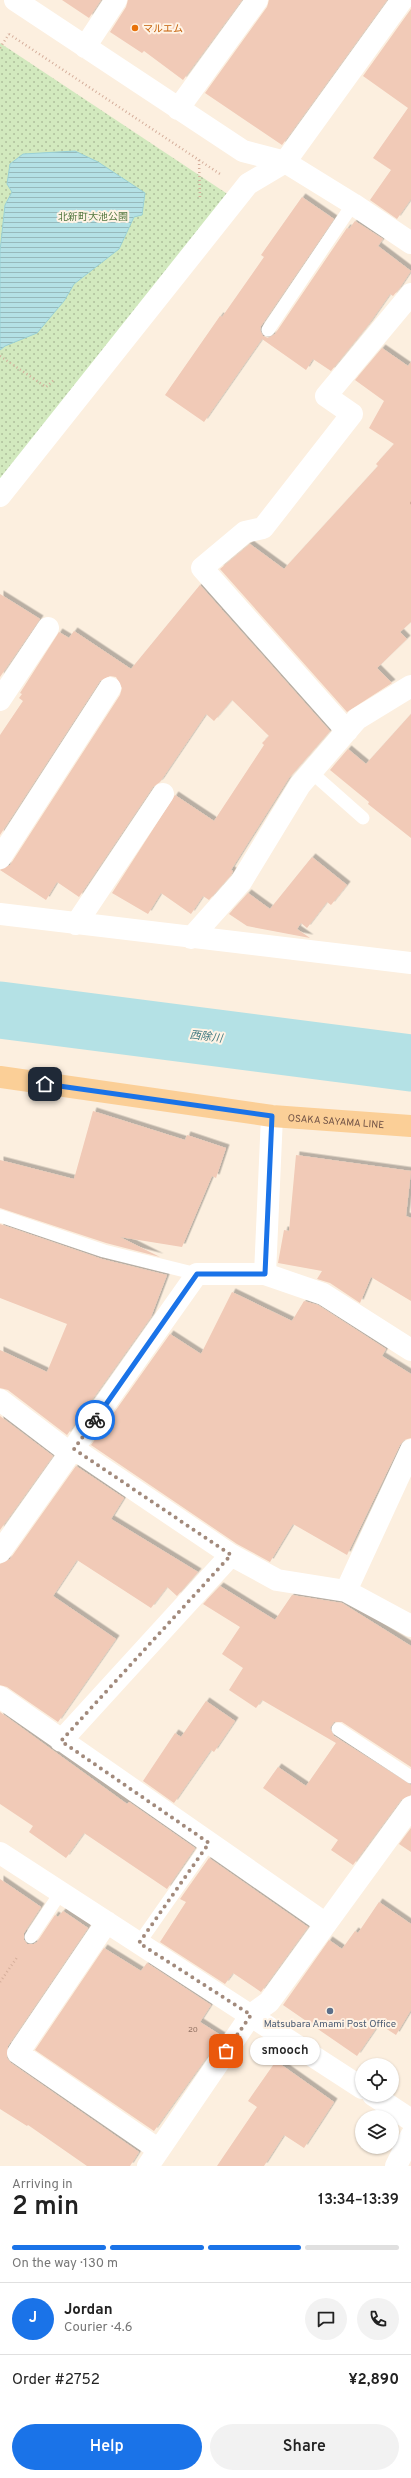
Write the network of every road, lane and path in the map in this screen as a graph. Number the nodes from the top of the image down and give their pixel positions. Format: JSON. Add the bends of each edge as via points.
{"nodes":[{"id":1,"x":14,"y":0,"type":"edge"},
{"id":2,"x":116,"y":0,"type":"edge"},
{"id":3,"x":257,"y":0,"type":"edge"},
{"id":4,"x":402,"y":0,"type":"edge"},
{"id":5,"x":9,"y":34,"type":"dead end"},
{"id":6,"x":85,"y":47,"type":"junction"},
{"id":7,"x":178,"y":109,"type":"junction"},
{"id":8,"x":199,"y":160,"type":"junction"},
{"id":9,"x":285,"y":162,"type":"junction"},
{"id":10,"x":248,"y":184,"type":"junction"},
{"id":11,"x":200,"y":204,"type":"dead end"},
{"id":12,"x":353,"y":204,"type":"junction"},
{"id":13,"x":411,"y":243,"type":"edge"},
{"id":14,"x":411,"y":294,"type":"edge"},
{"id":15,"x":268,"y":330,"type":"dead end"},
{"id":16,"x":0,"y":356,"type":"edge"},
{"id":17,"x":9,"y":362,"type":"dead end"},
{"id":18,"x":0,"y":496,"type":"edge"},
{"id":19,"x":48,"y":628,"type":"dead end"},
{"id":20,"x":110,"y":688,"type":"dead end"},
{"id":21,"x":410,"y":688,"type":"edge"},
{"id":22,"x":0,"y":700,"type":"edge"},
{"id":23,"x":347,"y":731,"type":"junction"},
{"id":24,"x":311,"y":772,"type":"junction"},
{"id":25,"x":163,"y":794,"type":"dead end"},
{"id":26,"x":363,"y":818,"type":"dead end"},
{"id":27,"x":0,"y":858,"type":"edge"},
{"id":28,"x":0,"y":914,"type":"edge"},
{"id":29,"x":76,"y":924,"type":"junction"},
{"id":30,"x":191,"y":938,"type":"junction"},
{"id":31,"x":411,"y":964,"type":"edge"},
{"id":32,"x":0,"y":1077,"type":"edge"},
{"id":33,"x":272,"y":1116,"type":"junction"},
{"id":34,"x":411,"y":1126,"type":"edge"},
{"id":35,"x":0,"y":1216,"type":"edge"},
{"id":36,"x":197,"y":1274,"type":"junction"},
{"id":37,"x":265,"y":1274,"type":"junction"},
{"id":38,"x":411,"y":1350,"type":"edge"},
{"id":39,"x":0,"y":1400,"type":"edge"},
{"id":40,"x":411,"y":1450,"type":"edge"},
{"id":41,"x":73,"y":1451,"type":"junction"},
{"id":42,"x":0,"y":1552,"type":"edge"},
{"id":43,"x":231,"y":1555,"type":"junction"},
{"id":44,"x":346,"y":1591,"type":"junction"},
{"id":45,"x":411,"y":1626,"type":"edge"},
{"id":46,"x":0,"y":1697,"type":"edge"},
{"id":47,"x":338,"y":1729,"type":"dead end"},
{"id":48,"x":61,"y":1741,"type":"junction"},
{"id":49,"x":411,"y":1777,"type":"edge"},
{"id":50,"x":411,"y":1807,"type":"edge"},
{"id":51,"x":209,"y":1843,"type":"junction"},
{"id":52,"x":0,"y":1853,"type":"edge"},
{"id":53,"x":61,"y":1892,"type":"junction"},
{"id":54,"x":107,"y":1922,"type":"junction"},
{"id":55,"x":326,"y":1924,"type":"junction"},
{"id":56,"x":31,"y":1937,"type":"joint"},
{"id":57,"x":139,"y":1943,"type":"junction"},
{"id":58,"x":0,"y":1982,"type":"edge"},
{"id":59,"x":251,"y":2015,"type":"junction"},
{"id":60,"x":355,"y":2083,"type":"edge"},
{"id":61,"x":384,"y":2102,"type":"edge"},
{"id":62,"x":411,"y":2120,"type":"edge"},
{"id":63,"x":411,"y":2136,"type":"edge"},
{"id":64,"x":153,"y":2158,"type":"edge"},
{"id":65,"x":396,"y":2166,"type":"edge"}],
"edges":[{"from":1,"to":6,"type":"street"},
{"from":2,"to":6,"type":"street"},
{"from":3,"to":7,"type":"street"},
{"from":4,"to":9,"type":"street"},
{"from":5,"to":8,"type":"path"},
{"from":6,"to":7,"type":"street"},
{"from":7,"to":9,"type":"street","via":[[243,152]]},
{"from":8,"to":10,"type":"path","via":[[231,182]]},
{"from":8,"to":11,"type":"path"},
{"from":9,"to":10,"type":"street"},
{"from":9,"to":12,"type":"street"},
{"from":10,"to":18,"type":"street"},
{"from":12,"to":13,"type":"street"},
{"from":12,"to":15,"type":"lane"},
{"from":14,"to":23,"type":"street","via":[[326,396],[352,414],[263,528],[245,532],[202,568]]},
{"from":16,"to":17,"type":"path"},
{"from":19,"to":22,"type":"street"},
{"from":20,"to":27,"type":"street"},
{"from":21,"to":23,"type":"street","via":[[357,719]]},
{"from":23,"to":24,"type":"street"},
{"from":24,"to":26,"type":"lane"},
{"from":24,"to":30,"type":"street","via":[[300,784],[241,882]]},
{"from":25,"to":29,"type":"street"},
{"from":28,"to":29,"type":"street"},
{"from":29,"to":30,"type":"street"},
{"from":30,"to":31,"type":"street"},
{"from":32,"to":33,"type":"main road","name":"OSAKA SAYAMA LINE"},
{"from":33,"to":34,"type":"main road","name":"OSAKA SAYAMA LINE"},
{"from":33,"to":37,"type":"street"},
{"from":35,"to":36,"type":"lane","via":[[104,1251]]},
{"from":36,"to":37,"type":"street"},
{"from":36,"to":41,"type":"street"},
{"from":37,"to":38,"type":"street","via":[[323,1294]]},
{"from":39,"to":41,"type":"street"},
{"from":40,"to":44,"type":"street"},
{"from":41,"to":42,"type":"street"},
{"from":41,"to":43,"type":"street"},
{"from":43,"to":44,"type":"street","via":[[276,1580]]},
{"from":43,"to":48,"type":"street"},
{"from":44,"to":45,"type":"street"},
{"from":46,"to":48,"type":"street"},
{"from":47,"to":49,"type":"lane"},
{"from":48,"to":51,"type":"street"},
{"from":50,"to":55,"type":"street"},
{"from":51,"to":55,"type":"street"},
{"from":51,"to":57,"type":"lane"},
{"from":52,"to":53,"type":"street"},
{"from":53,"to":54,"type":"street"},
{"from":53,"to":56,"type":"lane"},
{"from":54,"to":57,"type":"street"},
{"from":54,"to":64,"type":"street","via":[[18,2053]]},
{"from":55,"to":59,"type":"street","via":[[269,2002]]},
{"from":56,"to":58,"type":"path"},
{"from":57,"to":59,"type":"street"},
{"from":59,"to":60,"type":"street"},
{"from":59,"to":64,"type":"street"},
{"from":61,"to":62,"type":"street"},
{"from":63,"to":65,"type":"street"}]}
